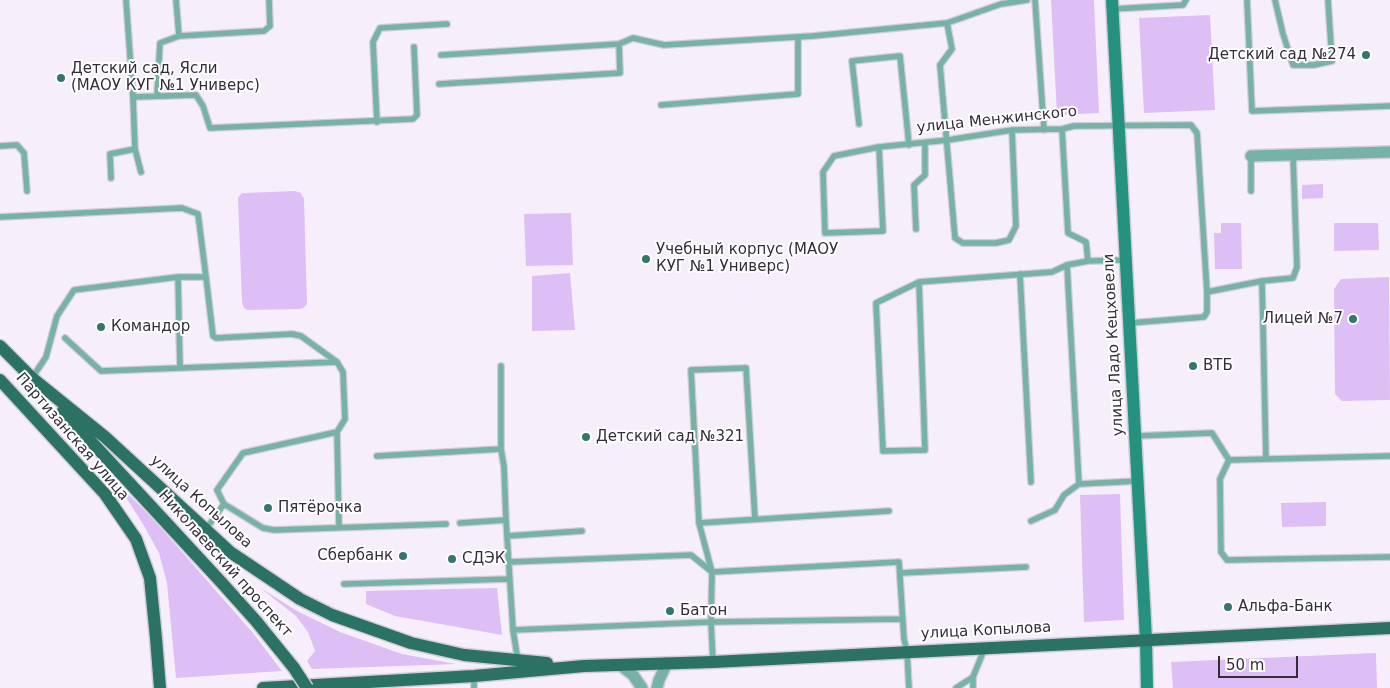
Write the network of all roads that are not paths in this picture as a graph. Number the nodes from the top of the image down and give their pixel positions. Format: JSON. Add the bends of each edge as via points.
{"nodes":[{"id":1,"x":126,"y":0,"type":"edge"},
{"id":2,"x":176,"y":0,"type":"edge"},
{"id":3,"x":269,"y":0,"type":"edge"},
{"id":4,"x":1027,"y":0,"type":"edge"},
{"id":5,"x":1035,"y":0,"type":"edge"},
{"id":6,"x":1186,"y":0,"type":"edge"},
{"id":7,"x":1247,"y":0,"type":"edge"},
{"id":8,"x":1276,"y":0,"type":"edge"},
{"id":9,"x":1328,"y":0,"type":"edge"},
{"id":10,"x":1001,"y":2,"type":"edge"},
{"id":11,"x":1113,"y":5,"type":"edge"},
{"id":12,"x":947,"y":23,"type":"junction"},
{"id":13,"x":447,"y":24,"type":"dead end"},
{"id":14,"x":179,"y":36,"type":"junction"},
{"id":15,"x":798,"y":38,"type":"junction"},
{"id":16,"x":619,"y":44,"type":"junction"},
{"id":17,"x":414,"y":47,"type":"dead end"},
{"id":18,"x":441,"y":55,"type":"dead end"},
{"id":19,"x":439,"y":84,"type":"dead end"},
{"id":20,"x":157,"y":96,"type":"junction"},
{"id":21,"x":133,"y":97,"type":"junction"},
{"id":22,"x":661,"y":105,"type":"dead end"},
{"id":23,"x":1390,"y":106,"type":"edge"},
{"id":24,"x":377,"y":122,"type":"junction"},
{"id":25,"x":859,"y":124,"type":"dead end"},
{"id":26,"x":1118,"y":125,"type":"junction"},
{"id":27,"x":1062,"y":129,"type":"junction"},
{"id":28,"x":1012,"y":130,"type":"junction"},
{"id":29,"x":1044,"y":130,"type":"junction"},
{"id":30,"x":948,"y":140,"type":"junction"},
{"id":31,"x":925,"y":143,"type":"junction"},
{"id":32,"x":909,"y":145,"type":"junction"},
{"id":33,"x":0,"y":146,"type":"edge"},
{"id":34,"x":879,"y":147,"type":"junction"},
{"id":35,"x":135,"y":149,"type":"junction"},
{"id":36,"x":1390,"y":152,"type":"edge"},
{"id":37,"x":1293,"y":155,"type":"junction"},
{"id":38,"x":1251,"y":156,"type":"joint"},
{"id":39,"x":141,"y":172,"type":"dead end"},
{"id":40,"x":111,"y":178,"type":"dead end"},
{"id":41,"x":27,"y":191,"type":"dead end"},
{"id":42,"x":1251,"y":192,"type":"dead end"},
{"id":43,"x":0,"y":217,"type":"edge"},
{"id":44,"x":916,"y":229,"type":"dead end"},
{"id":45,"x":1126,"y":260,"type":"junction"},
{"id":46,"x":1088,"y":261,"type":"junction"},
{"id":47,"x":1067,"y":265,"type":"junction"},
{"id":48,"x":1020,"y":274,"type":"junction"},
{"id":49,"x":206,"y":276,"type":"junction"},
{"id":50,"x":178,"y":277,"type":"junction"},
{"id":51,"x":1262,"y":281,"type":"junction"},
{"id":52,"x":919,"y":282,"type":"junction"},
{"id":53,"x":1207,"y":292,"type":"junction"},
{"id":54,"x":1129,"y":324,"type":"junction"},
{"id":55,"x":65,"y":338,"type":"dead end"},
{"id":56,"x":0,"y":346,"type":"edge"},
{"id":57,"x":337,"y":362,"type":"junction"},
{"id":58,"x":501,"y":366,"type":"dead end"},
{"id":59,"x":180,"y":368,"type":"junction"},
{"id":60,"x":32,"y":378,"type":"junction"},
{"id":61,"x":0,"y":380,"type":"edge"},
{"id":62,"x":337,"y":432,"type":"junction"},
{"id":63,"x":1135,"y":436,"type":"junction"},
{"id":64,"x":501,"y":449,"type":"junction"},
{"id":65,"x":377,"y":456,"type":"dead end"},
{"id":66,"x":1390,"y":456,"type":"edge"},
{"id":67,"x":1266,"y":459,"type":"junction"},
{"id":68,"x":1229,"y":460,"type":"junction"},
{"id":69,"x":1138,"y":481,"type":"junction"},
{"id":70,"x":1032,"y":482,"type":"dead end"},
{"id":71,"x":1079,"y":484,"type":"junction"},
{"id":72,"x":224,"y":504,"type":"junction"},
{"id":73,"x":888,"y":512,"type":"dead end"},
{"id":74,"x":506,"y":520,"type":"junction"},
{"id":75,"x":755,"y":520,"type":"junction"},
{"id":76,"x":1031,"y":521,"type":"dead end"},
{"id":77,"x":460,"y":523,"type":"dead end"},
{"id":78,"x":699,"y":523,"type":"junction"},
{"id":79,"x":446,"y":524,"type":"dead end"},
{"id":80,"x":339,"y":526,"type":"junction"},
{"id":81,"x":205,"y":530,"type":"junction"},
{"id":82,"x":582,"y":531,"type":"dead end"},
{"id":83,"x":507,"y":536,"type":"junction"},
{"id":84,"x":1390,"y":557,"type":"edge"},
{"id":85,"x":508,"y":562,"type":"junction"},
{"id":86,"x":1026,"y":567,"type":"dead end"},
{"id":87,"x":712,"y":572,"type":"junction"},
{"id":88,"x":900,"y":573,"type":"junction"},
{"id":89,"x":510,"y":579,"type":"junction"},
{"id":90,"x":344,"y":584,"type":"dead end"},
{"id":91,"x":902,"y":619,"type":"junction"},
{"id":92,"x":711,"y":622,"type":"junction"},
{"id":93,"x":1390,"y":628,"type":"edge"},
{"id":94,"x":513,"y":630,"type":"junction"},
{"id":95,"x":1146,"y":640,"type":"junction"},
{"id":96,"x":984,"y":648,"type":"junction"},
{"id":97,"x":907,"y":652,"type":"junction"},
{"id":98,"x":518,"y":661,"type":"junction"},
{"id":99,"x":713,"y":662,"type":"junction"},
{"id":100,"x":667,"y":663,"type":"junction"},
{"id":101,"x":620,"y":665,"type":"junction"},
{"id":102,"x":584,"y":666,"type":"junction"},
{"id":103,"x":973,"y":677,"type":"junction"},
{"id":104,"x":474,"y":682,"type":"edge"},
{"id":105,"x":160,"y":688,"type":"edge"},
{"id":106,"x":263,"y":688,"type":"edge"},
{"id":107,"x":307,"y":688,"type":"edge"},
{"id":108,"x":642,"y":688,"type":"edge"},
{"id":109,"x":657,"y":688,"type":"edge"},
{"id":110,"x":909,"y":688,"type":"edge"},
{"id":111,"x":956,"y":688,"type":"edge"},
{"id":112,"x":973,"y":688,"type":"edge"},
{"id":113,"x":1147,"y":688,"type":"edge"}],
"edges":[{"from":1,"to":21,"type":"lane"},
{"from":2,"to":14,"type":"lane"},
{"from":3,"to":14,"type":"lane","via":[[270,26],[264,31]]},
{"from":4,"to":10,"type":"lane"},
{"from":5,"to":29,"type":"lane"},
{"from":6,"to":11,"type":"lane","via":[[1183,5]]},
{"from":7,"to":23,"type":"lane","via":[[1252,111]]},
{"from":8,"to":9,"type":"lane","via":[[1293,65],[1332,61]]},
{"from":10,"to":12,"type":"lane"},
{"from":11,"to":26,"type":"main road","name":"улица Ладо Кецховели"},
{"from":12,"to":15,"type":"lane"},
{"from":12,"to":30,"type":"lane","via":[[952,48],[940,65]]},
{"from":13,"to":24,"type":"lane","via":[[380,28],[374,42]]},
{"from":14,"to":20,"type":"lane","via":[[160,43]]},
{"from":15,"to":16,"type":"lane","via":[[664,45],[634,38]]},
{"from":15,"to":22,"type":"lane","via":[[798,94]]},
{"from":16,"to":18,"type":"lane"},
{"from":16,"to":19,"type":"lane","via":[[620,73]]},
{"from":17,"to":24,"type":"lane","via":[[417,115],[412,120]]},
{"from":20,"to":21,"type":"lane"},
{"from":20,"to":24,"type":"lane","via":[[196,95],[210,128]]},
{"from":21,"to":35,"type":"lane"},
{"from":25,"to":32,"type":"lane","via":[[852,61],[900,56]]},
{"from":26,"to":27,"type":"lane","name":"улица Менжинского"},
{"from":26,"to":45,"type":"main road","name":"улица Ладо Кецховели"},
{"from":26,"to":53,"type":"lane","name":"улица Менжинского","via":[[1191,125],[1197,133]]},
{"from":27,"to":29,"type":"lane","name":"улица Менжинского"},
{"from":27,"to":46,"type":"lane","via":[[1068,234],[1086,242]]},
{"from":28,"to":29,"type":"lane","name":"улица Менжинского"},
{"from":28,"to":30,"type":"lane","name":"улица Менжинского"},
{"from":28,"to":30,"type":"lane","via":[[1016,226],[1009,240],[963,243],[956,238]]},
{"from":30,"to":31,"type":"lane","name":"улица Менжинского"},
{"from":31,"to":32,"type":"lane","name":"улица Менжинского"},
{"from":31,"to":44,"type":"lane","via":[[925,175],[914,186]]},
{"from":32,"to":34,"type":"lane","name":"улица Менжинского"},
{"from":33,"to":41,"type":"lane","via":[[17,145],[24,153]]},
{"from":34,"to":34,"type":"lane","name":"улица Менжинского","via":[[882,231],[825,234],[823,172],[834,156]]},
{"from":35,"to":39,"type":"lane"},
{"from":35,"to":40,"type":"lane","via":[[110,154]]},
{"from":36,"to":37,"type":"street"},
{"from":37,"to":38,"type":"street"},
{"from":37,"to":51,"type":"lane","via":[[1297,266],[1293,278]]},
{"from":38,"to":42,"type":"lane"},
{"from":43,"to":49,"type":"lane","via":[[182,208],[198,214]]},
{"from":45,"to":46,"type":"lane"},
{"from":45,"to":54,"type":"main road","name":"улица Ладо Кецховели"},
{"from":46,"to":47,"type":"lane"},
{"from":47,"to":48,"type":"lane","via":[[1052,272]]},
{"from":47,"to":71,"type":"lane"},
{"from":48,"to":52,"type":"lane"},
{"from":48,"to":70,"type":"lane"},
{"from":49,"to":50,"type":"lane"},
{"from":49,"to":57,"type":"lane","via":[[213,336],[216,338],[292,334],[301,336]]},
{"from":50,"to":59,"type":"lane"},
{"from":50,"to":60,"type":"lane","via":[[74,290],[56,316],[46,357]]},
{"from":51,"to":53,"type":"lane"},
{"from":51,"to":67,"type":"lane"},
{"from":52,"to":52,"type":"lane","via":[[876,303],[883,451],[925,450]]},
{"from":53,"to":54,"type":"lane","via":[[1204,317]]},
{"from":54,"to":63,"type":"main road","name":"улица Ладо Кецховели"},
{"from":55,"to":59,"type":"lane","via":[[101,371]]},
{"from":56,"to":60,"type":"main road","name":"улица Копылова"},
{"from":57,"to":59,"type":"lane"},
{"from":57,"to":62,"type":"lane","via":[[343,372],[345,419]]},
{"from":58,"to":64,"type":"lane"},
{"from":60,"to":81,"type":"main road","name":"улица Копылова","via":[[105,437]]},
{"from":60,"to":107,"type":"main road","name":"Николаевский проспект","bridge":true,"via":[[256,621]]},
{"from":61,"to":105,"type":"main road","name":"Партизанская улица","via":[[105,494],[136,539],[150,578]]},
{"from":62,"to":72,"type":"lane","via":[[243,453],[217,490]]},
{"from":62,"to":80,"type":"lane"},
{"from":63,"to":68,"type":"lane","via":[[1212,433]]},
{"from":63,"to":69,"type":"main road","name":"улица Ладо Кецховели"},
{"from":64,"to":65,"type":"lane"},
{"from":64,"to":74,"type":"lane"},
{"from":66,"to":67,"type":"lane"},
{"from":67,"to":68,"type":"lane"},
{"from":68,"to":84,"type":"lane","via":[[1220,478],[1221,552],[1227,560]]},
{"from":69,"to":71,"type":"lane"},
{"from":69,"to":95,"type":"main road","name":"улица Ладо Кецховели"},
{"from":71,"to":76,"type":"lane","via":[[1064,495],[1055,510]]},
{"from":72,"to":80,"type":"lane","via":[[263,528]]},
{"from":72,"to":81,"type":"lane"},
{"from":73,"to":75,"type":"lane"},
{"from":74,"to":77,"type":"lane"},
{"from":74,"to":83,"type":"lane"},
{"from":75,"to":78,"type":"lane"},
{"from":75,"to":78,"type":"lane","via":[[746,368],[690,370]]},
{"from":78,"to":87,"type":"lane"},
{"from":79,"to":80,"type":"lane"},
{"from":81,"to":98,"type":"main road","name":"улица Копылова","via":[[261,573],[300,599],[332,615],[411,643],[464,655]]},
{"from":82,"to":83,"type":"lane"},
{"from":83,"to":85,"type":"lane"},
{"from":85,"to":87,"type":"lane","via":[[691,555]]},
{"from":85,"to":89,"type":"lane"},
{"from":86,"to":88,"type":"lane"},
{"from":87,"to":88,"type":"lane","via":[[899,562]]},
{"from":87,"to":92,"type":"lane"},
{"from":88,"to":91,"type":"lane"},
{"from":89,"to":90,"type":"lane"},
{"from":89,"to":94,"type":"lane"},
{"from":91,"to":92,"type":"lane"},
{"from":91,"to":97,"type":"lane"},
{"from":92,"to":94,"type":"lane"},
{"from":92,"to":99,"type":"lane"},
{"from":93,"to":95,"type":"main road","name":"улица Копылова"},
{"from":94,"to":98,"type":"lane"},
{"from":95,"to":96,"type":"main road","name":"улица Копылова"},
{"from":95,"to":113,"type":"main road","name":"улица Ладо Кецховели"},
{"from":96,"to":97,"type":"main road","name":"улица Копылова"},
{"from":96,"to":103,"type":"lane"},
{"from":97,"to":99,"type":"main road","name":"улица Копылова"},
{"from":97,"to":110,"type":"lane"},
{"from":98,"to":102,"type":"main road","name":"улица Копылова"},
{"from":99,"to":100,"type":"main road","name":"улица Копылова"},
{"from":100,"to":101,"type":"main road","name":"улица Копылова"},
{"from":100,"to":109,"type":"street"},
{"from":101,"to":102,"type":"main road","name":"улица Копылова"},
{"from":101,"to":108,"type":"street"},
{"from":102,"to":104,"type":"main road","name":"улица Копылова"},
{"from":103,"to":111,"type":"lane"},
{"from":103,"to":112,"type":"lane"},
{"from":104,"to":106,"type":"main road","name":"улица Копылова"}]}
